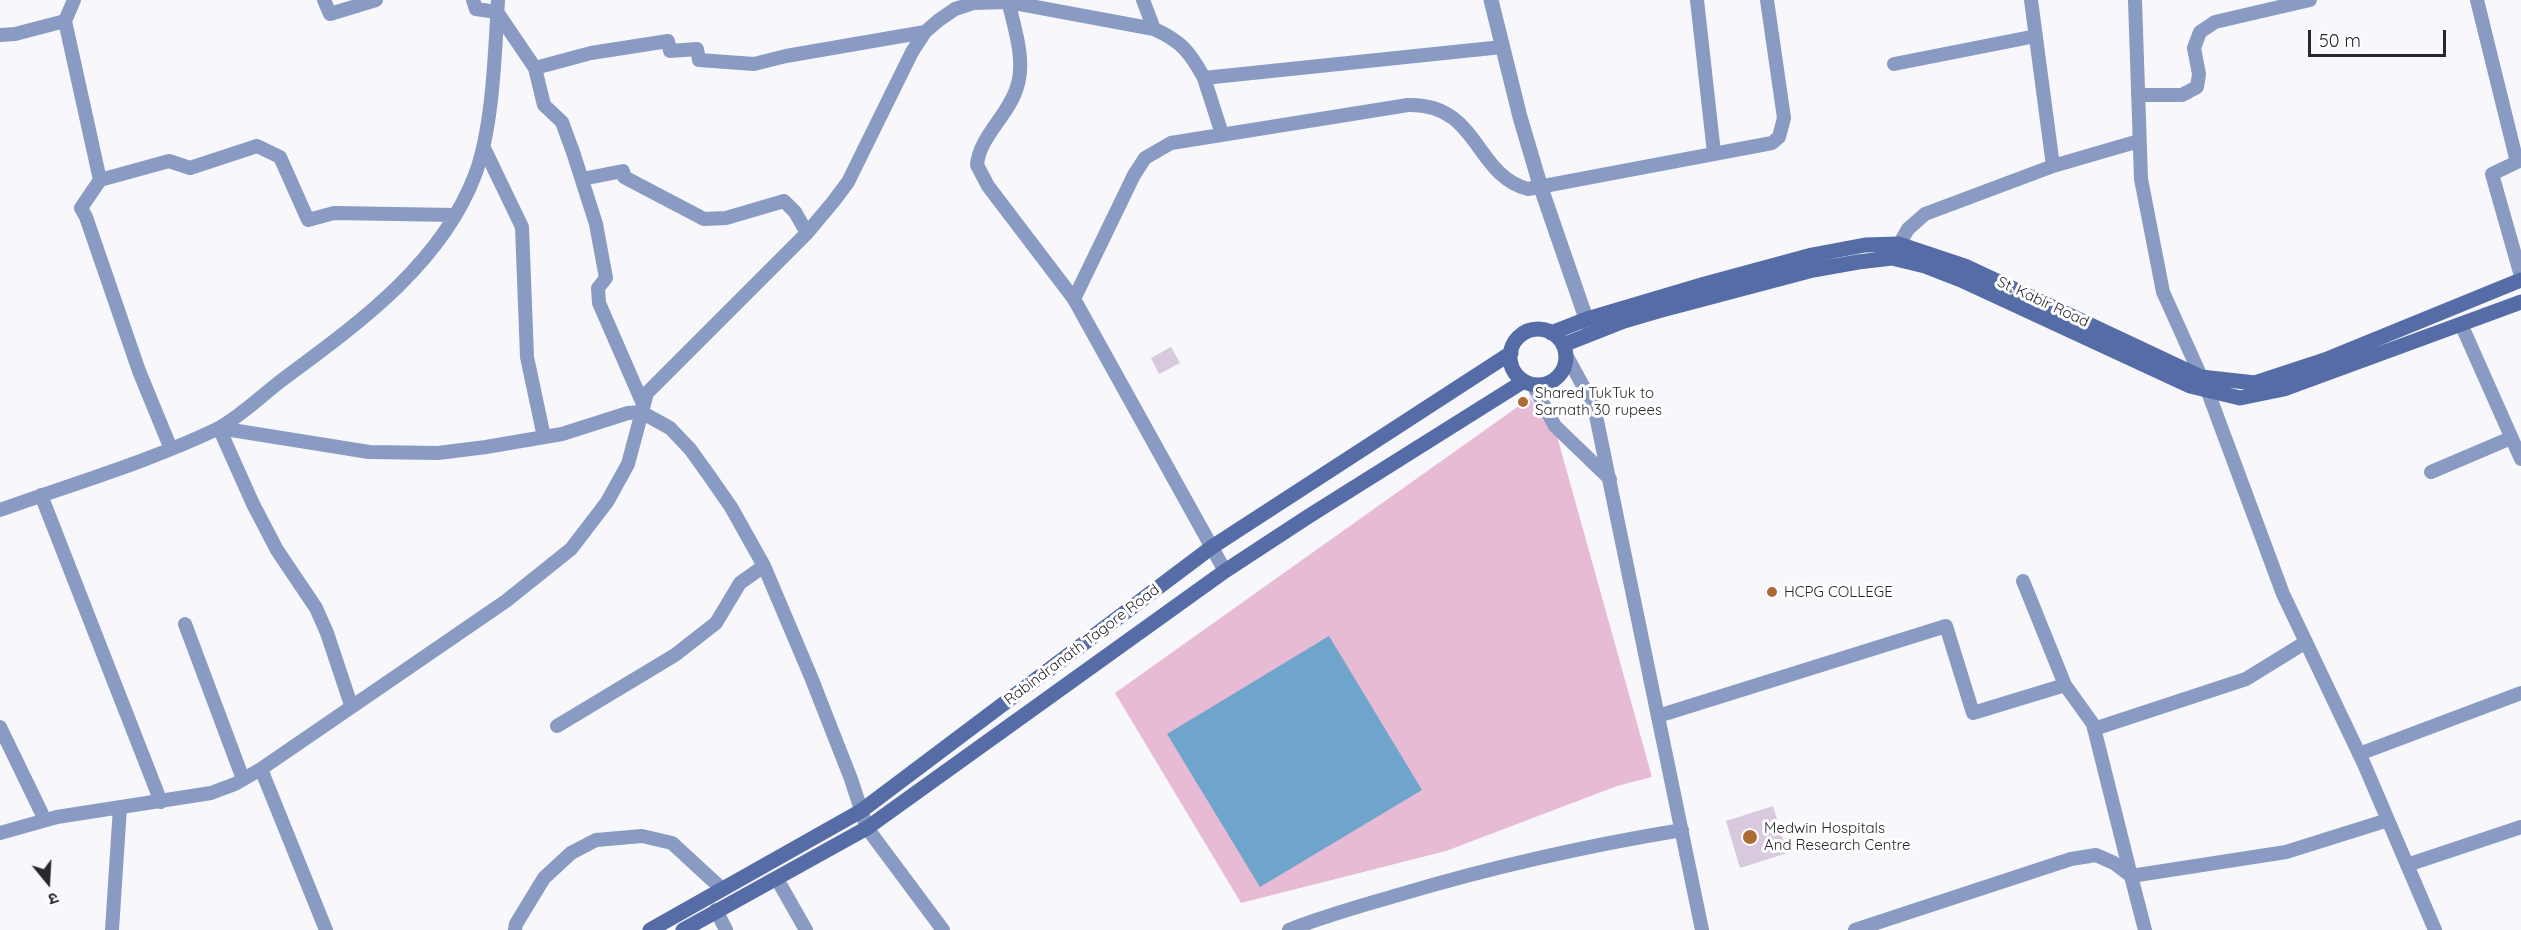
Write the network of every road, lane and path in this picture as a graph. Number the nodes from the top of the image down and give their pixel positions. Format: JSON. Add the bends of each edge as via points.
{"nodes":[{"id":1,"x":74,"y":0,"type":"edge"},
{"id":2,"x":324,"y":0,"type":"edge"},
{"id":3,"x":376,"y":0,"type":"edge"},
{"id":4,"x":473,"y":0,"type":"edge"},
{"id":5,"x":1143,"y":0,"type":"edge"},
{"id":6,"x":1491,"y":0,"type":"edge"},
{"id":7,"x":1697,"y":0,"type":"edge"},
{"id":8,"x":1767,"y":0,"type":"edge"},
{"id":9,"x":2031,"y":0,"type":"edge"},
{"id":10,"x":2135,"y":0,"type":"edge"},
{"id":11,"x":2310,"y":0,"type":"edge"},
{"id":12,"x":2477,"y":0,"type":"edge"},
{"id":13,"x":1009,"y":1,"type":"edge"},
{"id":14,"x":498,"y":6,"type":"edge"},
{"id":15,"x":65,"y":21,"type":"junction"},
{"id":16,"x":1154,"y":29,"type":"junction"},
{"id":17,"x":925,"y":32,"type":"junction"},
{"id":18,"x":0,"y":35,"type":"edge"},
{"id":19,"x":2036,"y":36,"type":"junction"},
{"id":20,"x":1502,"y":47,"type":"junction"},
{"id":21,"x":1894,"y":64,"type":"dead end"},
{"id":22,"x":535,"y":68,"type":"junction"},
{"id":23,"x":1204,"y":78,"type":"junction"},
{"id":24,"x":2138,"y":95,"type":"junction"},
{"id":25,"x":1222,"y":134,"type":"junction"},
{"id":26,"x":2139,"y":141,"type":"junction"},
{"id":27,"x":484,"y":148,"type":"junction"},
{"id":28,"x":1714,"y":153,"type":"junction"},
{"id":29,"x":2053,"y":166,"type":"junction"},
{"id":30,"x":582,"y":179,"type":"junction"},
{"id":31,"x":100,"y":180,"type":"junction"},
{"id":32,"x":1541,"y":188,"type":"junction"},
{"id":33,"x":455,"y":214,"type":"junction"},
{"id":34,"x":807,"y":233,"type":"junction"},
{"id":35,"x":1899,"y":244,"type":"junction"},
{"id":36,"x":1892,"y":258,"type":"junction"},
{"id":37,"x":2521,"y":278,"type":"edge"},
{"id":38,"x":1074,"y":300,"type":"junction"},
{"id":39,"x":2521,"y":302,"type":"edge"},
{"id":40,"x":2461,"y":324,"type":"junction"},
{"id":41,"x":1589,"y":327,"type":"junction"},
{"id":42,"x":1551,"y":333,"type":"junction"},
{"id":43,"x":1564,"y":349,"type":"junction"},
{"id":44,"x":1510,"y":352,"type":"junction"},
{"id":45,"x":2201,"y":377,"type":"junction"},
{"id":46,"x":1529,"y":383,"type":"junction"},
{"id":47,"x":2208,"y":392,"type":"junction"},
{"id":48,"x":642,"y":408,"type":"junction"},
{"id":49,"x":219,"y":428,"type":"junction"},
{"id":50,"x":544,"y":437,"type":"junction"},
{"id":51,"x":2511,"y":438,"type":"junction"},
{"id":52,"x":171,"y":449,"type":"junction"},
{"id":53,"x":2521,"y":459,"type":"edge"},
{"id":54,"x":2430,"y":472,"type":"dead end"},
{"id":55,"x":1610,"y":479,"type":"junction"},
{"id":56,"x":40,"y":495,"type":"junction"},
{"id":57,"x":0,"y":510,"type":"edge"},
{"id":58,"x":1212,"y":547,"type":"junction"},
{"id":59,"x":764,"y":566,"type":"junction"},
{"id":60,"x":1225,"y":572,"type":"junction"},
{"id":61,"x":2023,"y":580,"type":"dead end"},
{"id":62,"x":185,"y":624,"type":"dead end"},
{"id":63,"x":2306,"y":642,"type":"junction"},
{"id":64,"x":2065,"y":686,"type":"junction"},
{"id":65,"x":2521,"y":693,"type":"edge"},
{"id":66,"x":351,"y":705,"type":"junction"},
{"id":67,"x":1658,"y":716,"type":"junction"},
{"id":68,"x":557,"y":726,"type":"dead end"},
{"id":69,"x":0,"y":727,"type":"edge"},
{"id":70,"x":2094,"y":729,"type":"junction"},
{"id":71,"x":2359,"y":754,"type":"junction"},
{"id":72,"x":261,"y":769,"type":"junction"},
{"id":73,"x":243,"y":779,"type":"junction"},
{"id":74,"x":161,"y":802,"type":"junction"},
{"id":75,"x":120,"y":807,"type":"junction"},
{"id":76,"x":861,"y":811,"type":"junction"},
{"id":77,"x":45,"y":820,"type":"junction"},
{"id":78,"x":2388,"y":820,"type":"junction"},
{"id":79,"x":2521,"y":827,"type":"edge"},
{"id":80,"x":867,"y":828,"type":"junction"},
{"id":81,"x":1682,"y":830,"type":"junction"},
{"id":82,"x":0,"y":833,"type":"edge"},
{"id":83,"x":2407,"y":865,"type":"junction"},
{"id":84,"x":2131,"y":876,"type":"junction"},
{"id":85,"x":777,"y":879,"type":"junction"},
{"id":86,"x":722,"y":889,"type":"junction"},
{"id":87,"x":716,"y":910,"type":"junction"},
{"id":88,"x":112,"y":930,"type":"edge"},
{"id":89,"x":326,"y":930,"type":"edge"},
{"id":90,"x":515,"y":930,"type":"edge"},
{"id":91,"x":650,"y":930,"type":"edge"},
{"id":92,"x":683,"y":930,"type":"edge"},
{"id":93,"x":726,"y":930,"type":"edge"},
{"id":94,"x":806,"y":930,"type":"edge"},
{"id":95,"x":943,"y":930,"type":"edge"},
{"id":96,"x":1289,"y":930,"type":"edge"},
{"id":97,"x":1702,"y":930,"type":"edge"},
{"id":98,"x":1855,"y":930,"type":"edge"},
{"id":99,"x":2145,"y":930,"type":"edge"},
{"id":100,"x":2435,"y":930,"type":"edge"}],
"edges":[{"from":1,"to":15,"type":"street"},
{"from":2,"to":3,"type":"street","via":[[330,14]]},
{"from":4,"to":14,"type":"street","via":[[476,9]]},
{"from":5,"to":16,"type":"street"},
{"from":6,"to":20,"type":"street"},
{"from":7,"to":28,"type":"street"},
{"from":8,"to":28,"type":"street","via":[[1783,126],[1772,143]]},
{"from":9,"to":19,"type":"street"},
{"from":10,"to":24,"type":"street"},
{"from":11,"to":24,"type":"street","via":[[2215,22],[2200,32],[2194,48],[2198,87],[2182,95]]},
{"from":12,"to":37,"type":"street","via":[[2517,162],[2492,174]]},
{"from":13,"to":16,"type":"street"},
{"from":13,"to":17,"type":"street","via":[[973,3],[955,9]]},
{"from":13,"to":38,"type":"street","via":[[1019,62],[1017,87],[981,149],[977,165],[988,186]]},
{"from":14,"to":22,"type":"street"},
{"from":14,"to":27,"type":"street"},
{"from":15,"to":18,"type":"street"},
{"from":15,"to":31,"type":"street"},
{"from":16,"to":23,"type":"street","via":[[1174,38]]},
{"from":17,"to":22,"type":"street","via":[[754,64],[699,60],[697,49],[669,51],[668,41],[591,53]]},
{"from":17,"to":34,"type":"street","via":[[848,182]]},
{"from":19,"to":21,"type":"street"},
{"from":19,"to":29,"type":"street"},
{"from":20,"to":23,"type":"street"},
{"from":20,"to":32,"type":"street"},
{"from":22,"to":30,"type":"street","via":[[544,105],[562,122]]},
{"from":23,"to":25,"type":"street"},
{"from":24,"to":26,"type":"street"},
{"from":25,"to":32,"type":"street","via":[[1426,105],[1442,110],[1458,122],[1516,186]]},
{"from":25,"to":38,"type":"street","via":[[1171,143],[1145,158]]},
{"from":26,"to":29,"type":"street"},
{"from":26,"to":45,"type":"street","via":[[2141,179],[2163,292]]},
{"from":27,"to":33,"type":"street"},
{"from":27,"to":50,"type":"street","via":[[522,227],[527,357]]},
{"from":28,"to":32,"type":"street"},
{"from":29,"to":35,"type":"street","via":[[1925,214],[1908,229]]},
{"from":30,"to":34,"type":"street","via":[[623,171],[624,177],[704,219],[726,218],[784,201]]},
{"from":30,"to":48,"type":"street","via":[[596,224],[606,278],[598,288],[599,303]]},
{"from":31,"to":33,"type":"street","via":[[168,161],[189,168],[257,146],[280,157],[308,220],[334,213]]},
{"from":31,"to":52,"type":"street","via":[[81,208]]},
{"from":32,"to":41,"type":"street"},
{"from":33,"to":49,"type":"street","via":[[399,287],[367,317]]},
{"from":34,"to":48,"type":"street","via":[[653,386]]},
{"from":35,"to":36,"type":"street"},
{"from":35,"to":41,"type":"main road","name":"St. Kabir Road","via":[[1865,245],[1812,255],[1705,284]]},
{"from":35,"to":45,"type":"main road","name":"St. Kabir Road","via":[[1965,266]]},
{"from":36,"to":41,"type":"main road","name":"St. Kabir Road","via":[[1813,270]]},
{"from":36,"to":47,"type":"main road","name":"St. Kabir Road","via":[[1961,280]]},
{"from":37,"to":45,"type":"main road","name":"St. Kabir Road","via":[[2279,377],[2255,383]]},
{"from":38,"to":58,"type":"street"},
{"from":39,"to":40,"type":"main road","name":"St. Kabir Road"},
{"from":40,"to":47,"type":"main road","name":"St. Kabir Road","via":[[2284,389],[2240,398]]},
{"from":40,"to":51,"type":"street"},
{"from":41,"to":42,"type":"main road","name":"St. Kabir Road"},
{"from":41,"to":43,"type":"main road","name":"St. Kabir Road"},
{"from":42,"to":43,"type":"main road"},
{"from":42,"to":44,"type":"main road","name":"Rabindranath Tagore Road","via":[[1526,333]]},
{"from":43,"to":46,"type":"main road","name":"Rabindranath Tagore Road","via":[[1563,370],[1557,377],[1550,382]]},
{"from":43,"to":55,"type":"street","via":[[1594,406]]},
{"from":44,"to":46,"type":"main road","via":[[1513,369]]},
{"from":44,"to":58,"type":"main road","name":"Rabindranath Tagore Road"},
{"from":45,"to":47,"type":"street"},
{"from":46,"to":55,"type":"street","via":[[1556,426]]},
{"from":46,"to":60,"type":"main road","name":"Rabindranath Tagore Road","via":[[1309,516]]},
{"from":47,"to":63,"type":"street","via":[[2283,594]]},
{"from":48,"to":50,"type":"street"},
{"from":48,"to":59,"type":"street","via":[[690,449],[731,507]]},
{"from":48,"to":66,"type":"street","via":[[627,464],[607,502],[571,549],[506,600]]},
{"from":49,"to":50,"type":"street","via":[[369,452],[438,453]]},
{"from":49,"to":52,"type":"street"},
{"from":49,"to":66,"type":"street","via":[[277,550],[316,608]]},
{"from":51,"to":53,"type":"street"},
{"from":51,"to":54,"type":"street"},
{"from":52,"to":56,"type":"street"},
{"from":55,"to":67,"type":"street"},
{"from":56,"to":57,"type":"street"},
{"from":56,"to":74,"type":"street"},
{"from":58,"to":60,"type":"street"},
{"from":58,"to":76,"type":"main road","name":"Rabindranath Tagore Road"},
{"from":59,"to":68,"type":"street","via":[[740,583],[716,623],[675,655]]},
{"from":59,"to":76,"type":"street","via":[[811,676]]},
{"from":60,"to":80,"type":"main road","name":"Rabindranath Tagore Road"},
{"from":61,"to":64,"type":"street"},
{"from":62,"to":73,"type":"street"},
{"from":63,"to":70,"type":"street","via":[[2246,679]]},
{"from":63,"to":71,"type":"street"},
{"from":64,"to":67,"type":"street","via":[[1973,713],[1946,626]]},
{"from":64,"to":70,"type":"street"},
{"from":65,"to":71,"type":"street"},
{"from":66,"to":72,"type":"street"},
{"from":67,"to":81,"type":"street"},
{"from":69,"to":77,"type":"street"},
{"from":70,"to":84,"type":"street"},
{"from":71,"to":78,"type":"street"},
{"from":72,"to":73,"type":"street"},
{"from":72,"to":89,"type":"street"},
{"from":73,"to":74,"type":"street","via":[[211,793]]},
{"from":74,"to":75,"type":"street"},
{"from":75,"to":77,"type":"street"},
{"from":75,"to":88,"type":"street"},
{"from":76,"to":80,"type":"street"},
{"from":76,"to":86,"type":"main road","name":"Rabindranath Tagore Road"},
{"from":77,"to":82,"type":"street"},
{"from":78,"to":83,"type":"street"},
{"from":78,"to":84,"type":"street","via":[[2286,852]]},
{"from":79,"to":83,"type":"street"},
{"from":80,"to":85,"type":"main road","name":"Rabindranath Tagore Road"},
{"from":80,"to":95,"type":"street"},
{"from":81,"to":96,"type":"street","via":[[1524,860]]},
{"from":81,"to":97,"type":"street"},
{"from":83,"to":100,"type":"street"},
{"from":84,"to":98,"type":"street","via":[[2096,855],[2071,859]]},
{"from":84,"to":99,"type":"street"},
{"from":85,"to":87,"type":"main road","name":"Rabindranath Tagore Road"},
{"from":85,"to":94,"type":"street"},
{"from":86,"to":90,"type":"street","via":[[672,843],[642,836],[596,840],[571,853],[544,878]]},
{"from":86,"to":91,"type":"main road","name":"Rabindranath Tagore Road"},
{"from":87,"to":92,"type":"main road","name":"Rabindranath Tagore Road"},
{"from":87,"to":93,"type":"street"}]}
